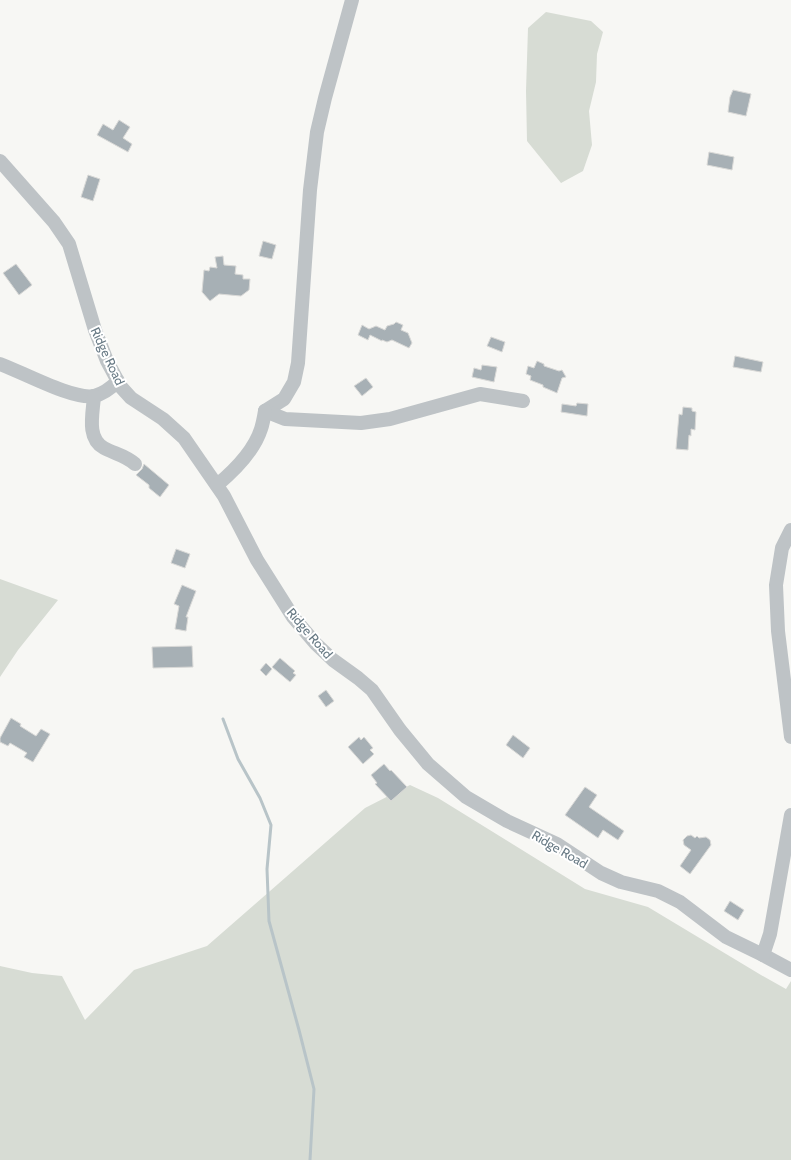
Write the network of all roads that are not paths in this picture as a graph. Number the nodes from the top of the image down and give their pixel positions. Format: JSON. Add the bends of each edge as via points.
{"nodes":[{"id":1,"x":352,"y":0,"type":"edge"},
{"id":2,"x":0,"y":161,"type":"edge"},
{"id":3,"x":0,"y":364,"type":"edge"},
{"id":4,"x":118,"y":382,"type":"junction"},
{"id":5,"x":94,"y":396,"type":"junction"},
{"id":6,"x":524,"y":401,"type":"dead end"},
{"id":7,"x":265,"y":411,"type":"junction"},
{"id":8,"x":135,"y":464,"type":"dead end"},
{"id":9,"x":217,"y":485,"type":"junction"},
{"id":10,"x":791,"y":530,"type":"edge"},
{"id":11,"x":791,"y":737,"type":"edge"},
{"id":12,"x":791,"y":815,"type":"edge"},
{"id":13,"x":763,"y":955,"type":"junction"},
{"id":14,"x":791,"y":970,"type":"edge"}],
"edges":[{"from":1,"to":7,"type":"street","via":[[317,132],[310,190],[298,363],[294,382],[284,399]]},
{"from":2,"to":4,"type":"street","name":"Ridge Road","via":[[54,222],[69,244],[95,330]]},
{"from":3,"to":5,"type":"street","via":[[71,394]]},
{"from":4,"to":5,"type":"street"},
{"from":4,"to":9,"type":"street","name":"Ridge Road","via":[[131,398],[177,430]]},
{"from":5,"to":8,"type":"street","via":[[92,425],[97,442],[103,448],[122,455]]},
{"from":6,"to":7,"type":"street","via":[[480,394],[390,419],[361,423],[285,419]]},
{"from":7,"to":9,"type":"street","via":[[261,430],[248,453]]},
{"from":9,"to":13,"type":"street","name":"Ridge Road","via":[[257,560],[293,617],[327,655],[372,690],[428,764],[466,797],[507,821],[557,844],[601,872],[622,882],[658,891],[680,902],[726,937]]},
{"from":10,"to":11,"type":"street","via":[[782,548],[776,585],[778,631]]},
{"from":12,"to":13,"type":"street","via":[[770,934]]},
{"from":13,"to":14,"type":"street","name":"Ridge Road"}]}
